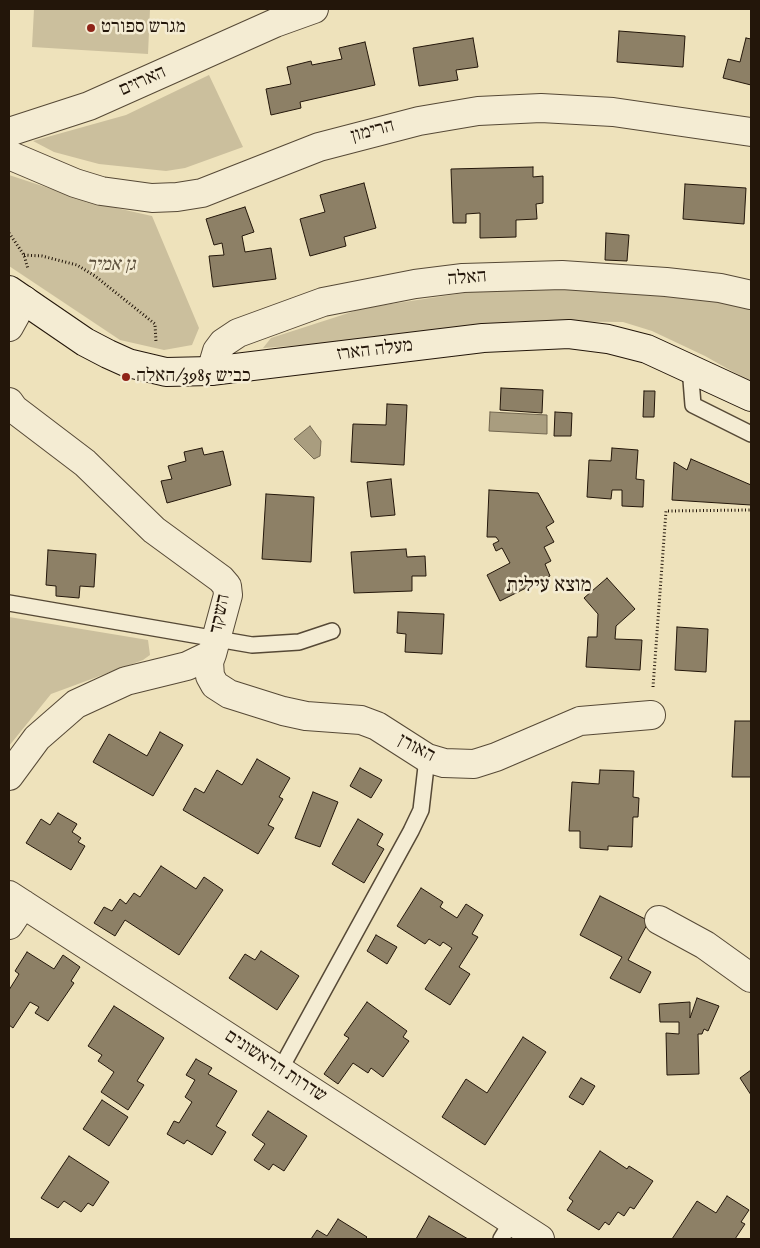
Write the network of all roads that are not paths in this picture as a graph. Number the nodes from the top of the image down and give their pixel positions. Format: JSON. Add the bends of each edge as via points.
{"nodes":[{"id":1,"x":314,"y":9,"type":"edge"},
{"id":2,"x":269,"y":16,"type":"edge"},
{"id":3,"x":9,"y":132,"type":"edge"},
{"id":4,"x":751,"y":132,"type":"edge"},
{"id":5,"x":9,"y":155,"type":"edge"},
{"id":6,"x":16,"y":295,"type":"edge"},
{"id":7,"x":751,"y":295,"type":"edge"},
{"id":8,"x":9,"y":327,"type":"edge"},
{"id":9,"x":690,"y":367,"type":"junction"},
{"id":10,"x":211,"y":371,"type":"junction"},
{"id":11,"x":751,"y":397,"type":"edge"},
{"id":12,"x":9,"y":402,"type":"edge"},
{"id":13,"x":751,"y":434,"type":"edge"},
{"id":14,"x":9,"y":603,"type":"edge"},
{"id":15,"x":332,"y":631,"type":"dead end"},
{"id":16,"x":214,"y":646,"type":"junction"},
{"id":17,"x":651,"y":716,"type":"road end"},
{"id":18,"x":427,"y":758,"type":"junction"},
{"id":19,"x":9,"y":776,"type":"edge"},
{"id":20,"x":13,"y":908,"type":"edge"},
{"id":21,"x":659,"y":920,"type":"dead end"},
{"id":22,"x":751,"y":978,"type":"edge"},
{"id":23,"x":280,"y":1070,"type":"junction"},
{"id":24,"x":506,"y":1230,"type":"edge"},
{"id":25,"x":540,"y":1239,"type":"edge"}],
"edges":[{"from":1,"to":2,"type":"street","name":"הארזים"},
{"from":2,"to":3,"type":"street","name":"הארזים","via":[[89,106]]},
{"from":4,"to":5,"type":"street","name":"הרימון","via":[[613,112],[541,108],[478,111],[419,120],[320,147],[202,193],[177,198],[126,196],[84,186]]},
{"from":6,"to":8,"type":"street"},
{"from":6,"to":10,"type":"street","name":"מעלה הארז","via":[[86,342],[128,363],[184,373]]},
{"from":7,"to":10,"type":"street","name":"האלה","via":[[666,282],[562,275],[415,284],[323,302],[238,333],[227,339],[217,351]]},
{"from":9,"to":10,"type":"street","name":"מעלה הארז","via":[[621,342],[578,335],[542,334],[455,341]]},
{"from":9,"to":11,"type":"street","name":"מעלה הארז"},
{"from":9,"to":13,"type":"lane","via":[[692,405]]},
{"from":12,"to":16,"type":"street","name":"השקד","via":[[85,463],[148,526],[222,579],[228,594]]},
{"from":14,"to":16,"type":"lane"},
{"from":15,"to":16,"type":"lane","via":[[299,642]]},
{"from":16,"to":18,"type":"street","name":"האורן","via":[[209,662],[210,676],[215,685],[229,694],[306,716],[361,720],[377,726]]},
{"from":16,"to":19,"type":"street","name":"השקד","via":[[187,666],[126,681],[76,704],[37,738]]},
{"from":17,"to":18,"type":"street","name":"האורן","via":[[580,721],[474,764],[444,763]]},
{"from":18,"to":23,"type":"lane","via":[[421,810]]},
{"from":20,"to":23,"type":"street","name":"שדרות הראשונים"},
{"from":21,"to":22,"type":"street","via":[[705,945]]},
{"from":23,"to":24,"type":"street","name":"שדרות הראשונים"},
{"from":24,"to":25,"type":"street","name":"שדרות הראשונים"}]}
